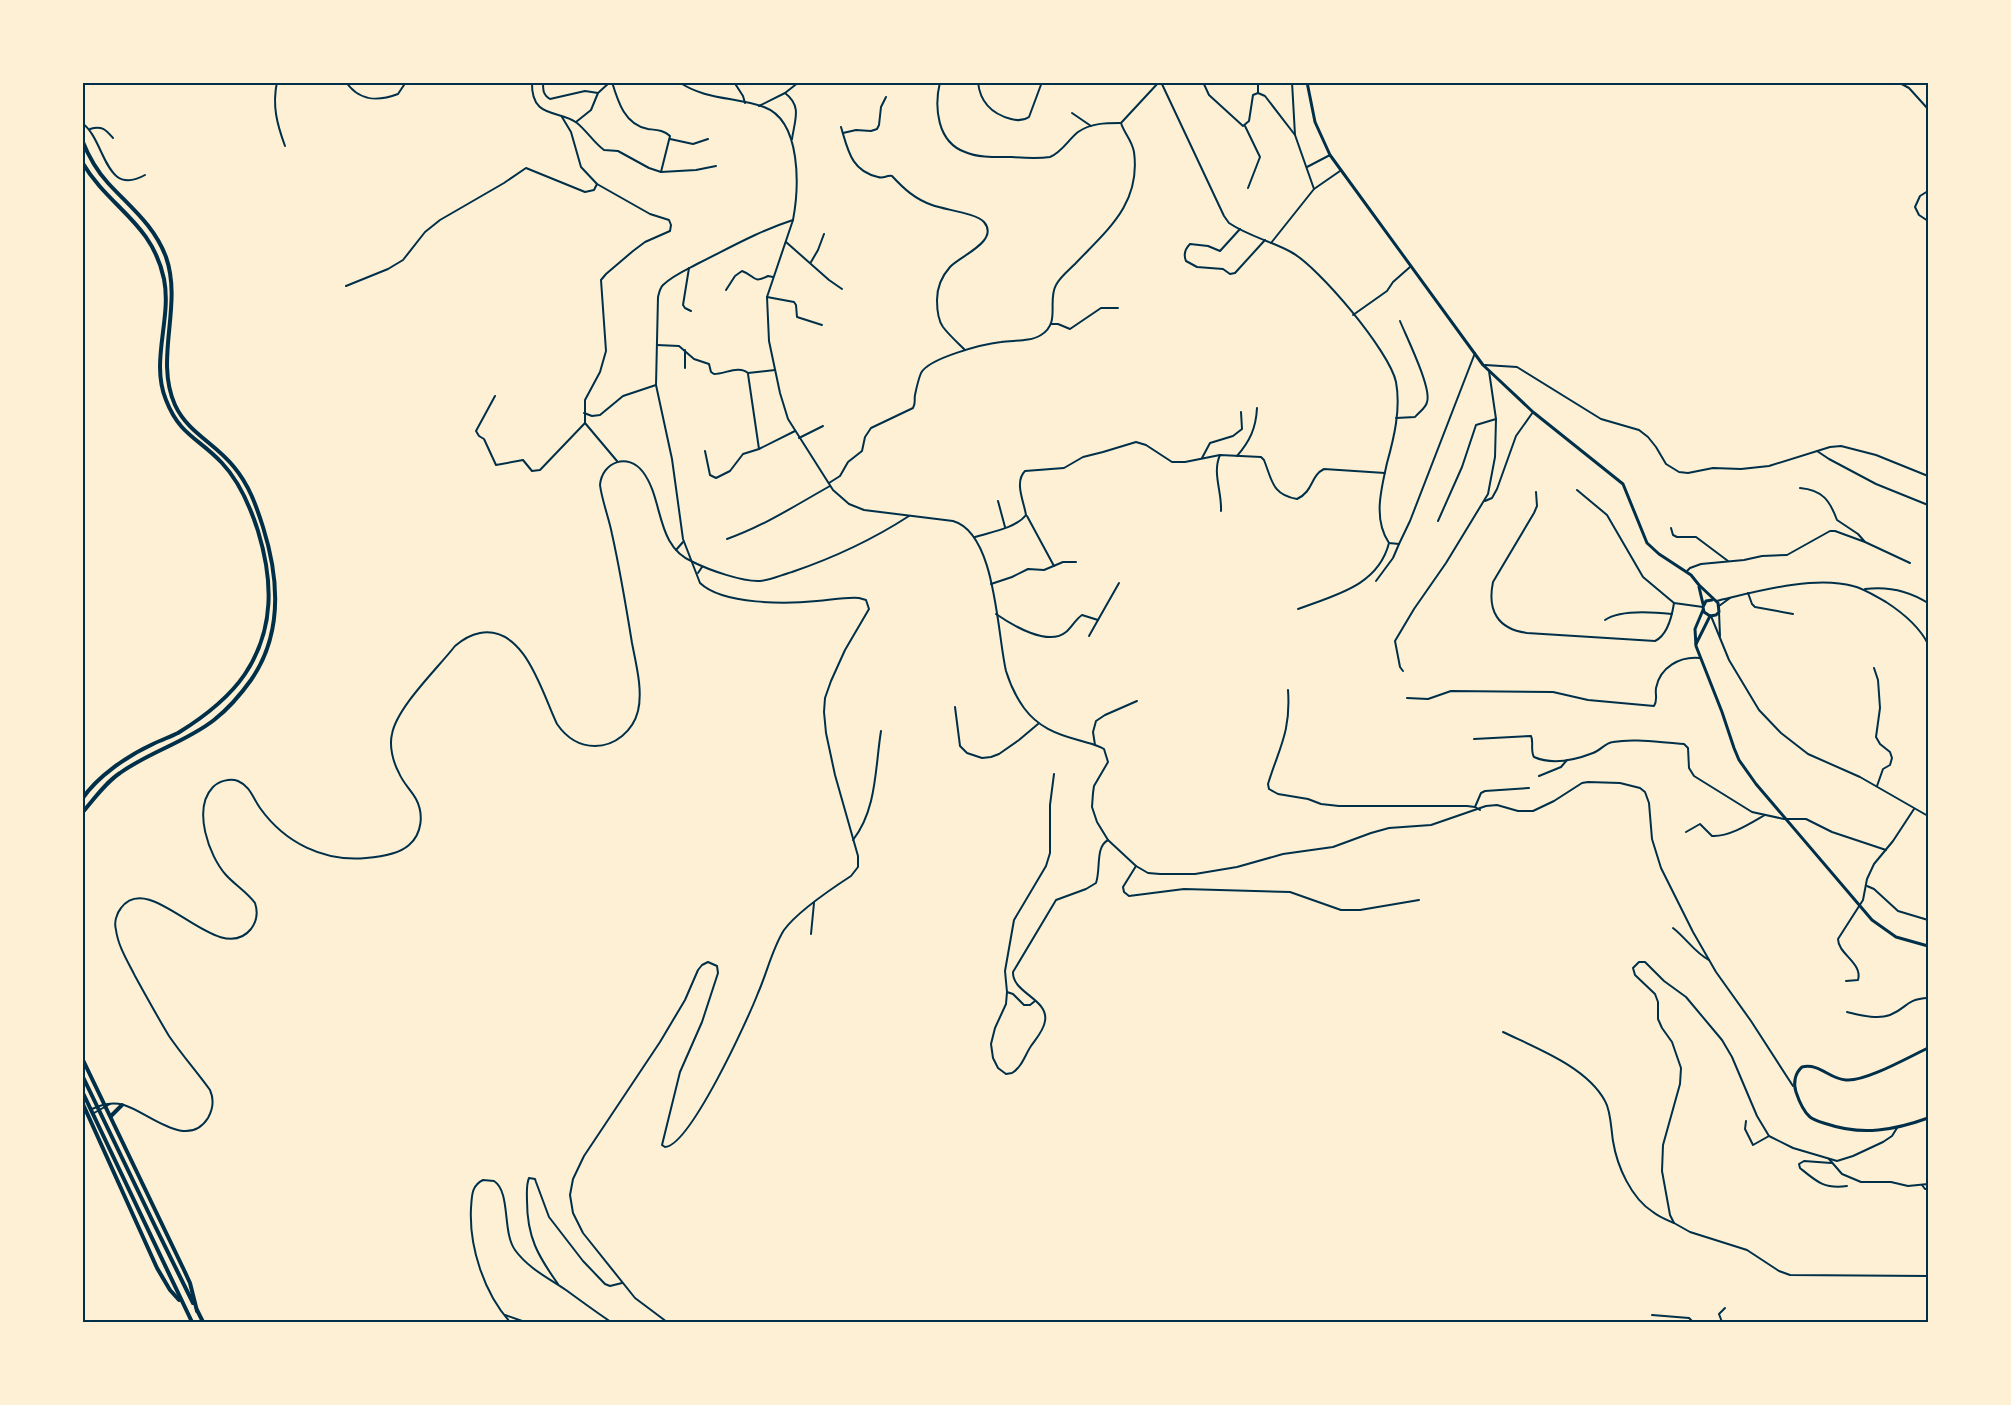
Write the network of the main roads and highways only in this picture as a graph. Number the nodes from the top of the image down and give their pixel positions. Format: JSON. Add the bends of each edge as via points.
{"nodes":[{"id":1,"x":1307,"y":82,"type":"edge"},
{"id":2,"x":82,"y":140,"type":"edge"},
{"id":3,"x":82,"y":162,"type":"edge"},
{"id":4,"x":1699,"y":585,"type":"junction"},
{"id":5,"x":1715,"y":600,"type":"junction"},
{"id":6,"x":1703,"y":607,"type":"junction"},
{"id":7,"x":1711,"y":616,"type":"junction"},
{"id":8,"x":1696,"y":646,"type":"junction"},
{"id":9,"x":82,"y":799,"type":"edge"},
{"id":10,"x":82,"y":813,"type":"edge"},
{"id":11,"x":1929,"y":946,"type":"edge"},
{"id":12,"x":1929,"y":1048,"type":"edge"},
{"id":13,"x":82,"y":1058,"type":"edge"},
{"id":14,"x":82,"y":1075,"type":"edge"},
{"id":15,"x":82,"y":1091,"type":"edge"},
{"id":16,"x":82,"y":1102,"type":"edge"},
{"id":17,"x":122,"y":1105,"type":"road end"},
{"id":18,"x":110,"y":1117,"type":"junction"},
{"id":19,"x":1929,"y":1119,"type":"edge"},
{"id":20,"x":182,"y":1302,"type":"junction"},
{"id":21,"x":197,"y":1311,"type":"junction"},
{"id":22,"x":192,"y":1323,"type":"edge"},
{"id":23,"x":203,"y":1323,"type":"edge"}],
"edges":[{"from":1,"to":4,"type":"main road","via":[[1315,122],[1330,155],[1483,365],[1533,412],[1617,477],[1628,493],[1647,543],[1688,571]]},
{"from":2,"to":10,"type":"highway","via":[[106,182],[153,231],[166,258],[171,329],[166,361],[171,394],[186,423],[232,464],[251,493],[270,552],[276,593],[274,626],[263,659],[237,697],[213,721],[118,774]]},
{"from":3,"to":9,"type":"highway","via":[[98,186],[136,222],[159,261],[165,299],[160,358],[164,397],[180,425],[232,474],[247,500],[263,547],[270,596],[258,651],[226,697],[211,712],[128,758]]},
{"from":4,"to":5,"type":"main road"},
{"from":4,"to":6,"type":"main road"},
{"from":5,"to":6,"type":"main road","via":[[1706,601]]},
{"from":5,"to":7,"type":"main road","via":[[1719,612]]},
{"from":6,"to":7,"type":"main road"},
{"from":6,"to":8,"type":"main road","via":[[1695,629]]},
{"from":7,"to":8,"type":"main road"},
{"from":8,"to":11,"type":"main road","via":[[1739,760],[1756,784],[1876,924],[1896,936]]},
{"from":12,"to":19,"type":"main road","via":[[1853,1080],[1838,1079],[1814,1066],[1802,1066],[1795,1088],[1804,1110],[1815,1120],[1840,1128],[1880,1131]]},
{"from":13,"to":18,"type":"highway"},
{"from":14,"to":21,"type":"highway"},
{"from":15,"to":20,"type":"highway"},
{"from":16,"to":20,"type":"highway","via":[[157,1268]]},
{"from":17,"to":18,"type":"highway"},
{"from":18,"to":21,"type":"highway","via":[[187,1277]]},
{"from":20,"to":22,"type":"highway"},
{"from":21,"to":23,"type":"highway"}]}
